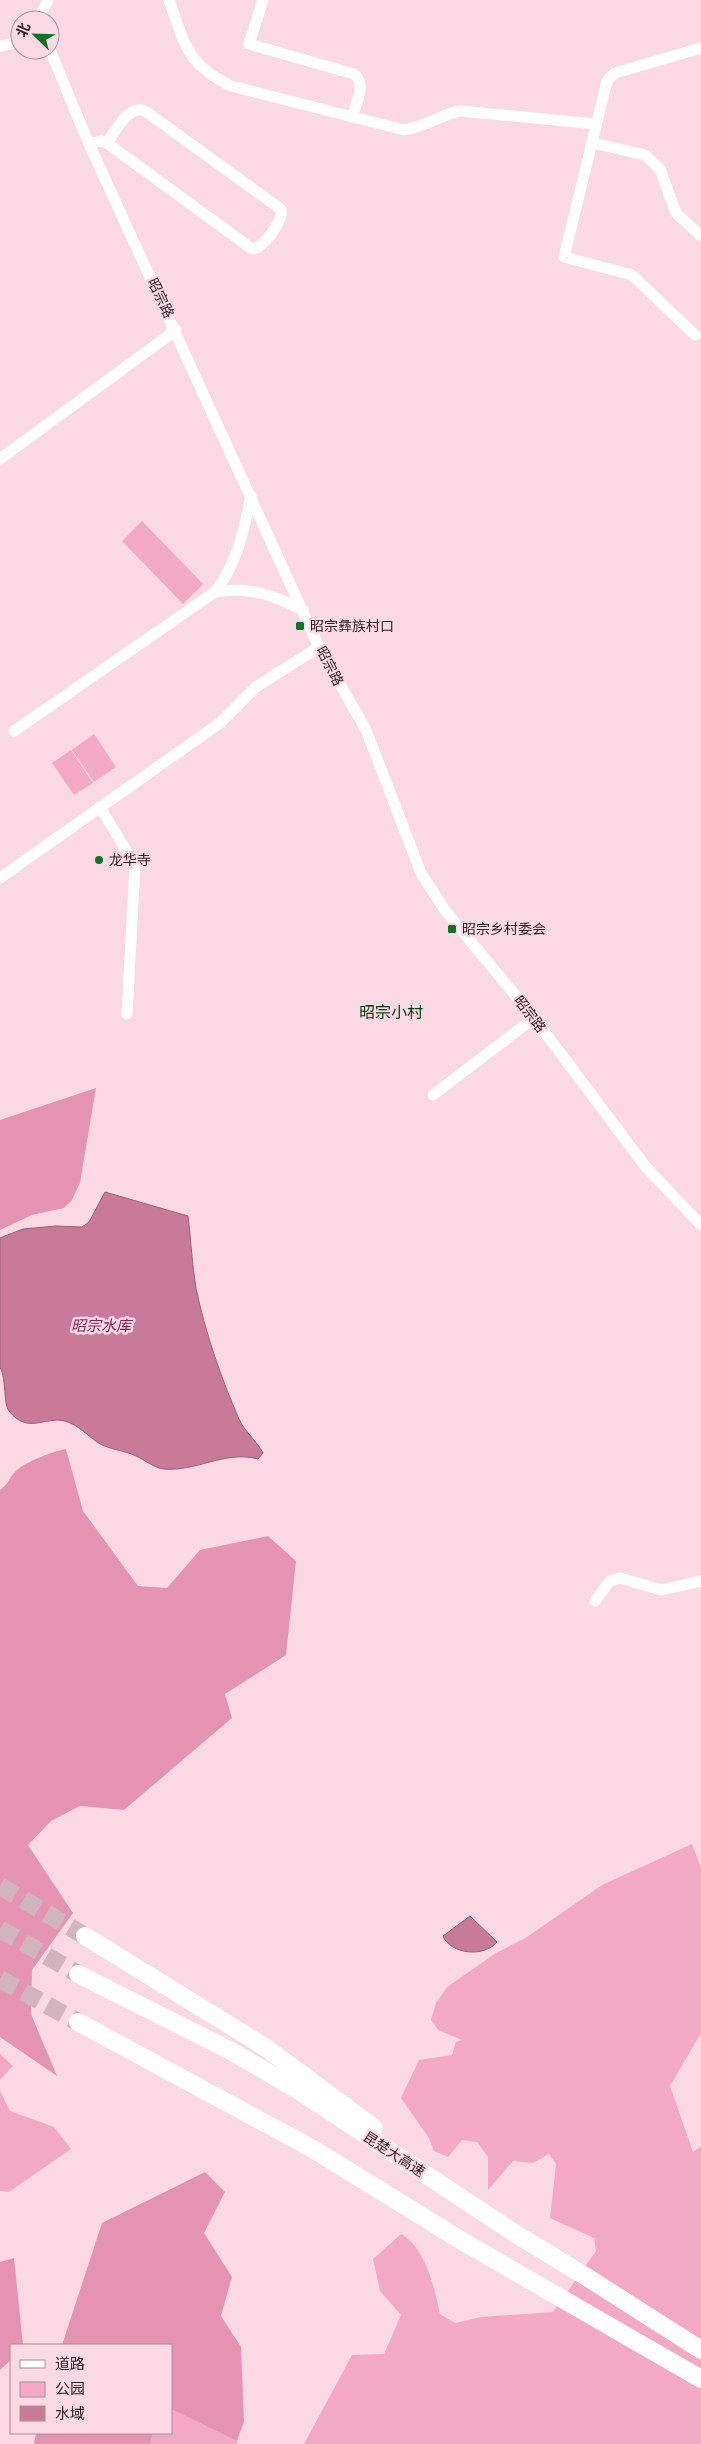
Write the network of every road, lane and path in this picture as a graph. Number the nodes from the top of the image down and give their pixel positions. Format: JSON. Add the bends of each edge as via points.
{"nodes":[{"id":1,"x":169,"y":0,"type":"edge"},
{"id":2,"x":263,"y":0,"type":"edge"},
{"id":3,"x":701,"y":48,"type":"edge"},
{"id":4,"x":54,"y":60,"type":"edge"},
{"id":5,"x":352,"y":116,"type":"junction"},
{"id":6,"x":596,"y":124,"type":"junction"},
{"id":7,"x":107,"y":143,"type":"junction"},
{"id":8,"x":593,"y":143,"type":"junction"},
{"id":9,"x":89,"y":144,"type":"junction"},
{"id":10,"x":701,"y":236,"type":"edge"},
{"id":11,"x":176,"y":330,"type":"junction"},
{"id":12,"x":695,"y":335,"type":"dead end"},
{"id":13,"x":0,"y":458,"type":"edge"},
{"id":14,"x":251,"y":496,"type":"junction"},
{"id":15,"x":215,"y":592,"type":"junction"},
{"id":16,"x":303,"y":610,"type":"junction"},
{"id":17,"x":319,"y":647,"type":"junction"},
{"id":18,"x":14,"y":731,"type":"dead end"},
{"id":19,"x":100,"y":807,"type":"junction"},
{"id":20,"x":0,"y":878,"type":"edge"},
{"id":21,"x":127,"y":1014,"type":"dead end"},
{"id":22,"x":534,"y":1018,"type":"junction"},
{"id":23,"x":433,"y":1095,"type":"dead end"},
{"id":24,"x":701,"y":1225,"type":"edge"},
{"id":25,"x":701,"y":1581,"type":"edge"},
{"id":26,"x":595,"y":1601,"type":"dead end"},
{"id":27,"x":85,"y":1936,"type":"tunnel mouth"},
{"id":28,"x":78,"y":1974,"type":"tunnel mouth"},
{"id":29,"x":78,"y":2022,"type":"tunnel mouth"},
{"id":30,"x":594,"y":2281,"type":"junction"},
{"id":31,"x":701,"y":2350,"type":"edge"},
{"id":32,"x":701,"y":2379,"type":"edge"}],
"edges":[{"from":1,"to":5,"type":"street","via":[[187,50],[199,66],[215,78],[231,86]]},
{"from":2,"to":5,"type":"street","via":[[249,44],[354,74],[361,84]]},
{"from":3,"to":6,"type":"street","via":[[615,73],[607,81]]},
{"from":4,"to":9,"type":"street","name":"昭宗路"},
{"from":5,"to":6,"type":"street","via":[[404,130],[421,127],[445,114],[460,111]]},
{"from":6,"to":8,"type":"street"},
{"from":7,"to":7,"type":"street","via":[[252,249],[261,246],[281,218],[278,207],[145,111],[133,111]]},
{"from":7,"to":9,"type":"street"},
{"from":8,"to":10,"type":"street","via":[[646,155],[660,169],[676,213]]},
{"from":8,"to":12,"type":"street","via":[[564,257],[632,275]]},
{"from":9,"to":11,"type":"street","name":"昭宗路"},
{"from":11,"to":13,"type":"street"},
{"from":11,"to":14,"type":"street","name":"昭宗路"},
{"from":14,"to":15,"type":"street","via":[[233,564]]},
{"from":14,"to":16,"type":"street","name":"昭宗路"},
{"from":15,"to":16,"type":"street","via":[[232,589],[262,592]]},
{"from":15,"to":18,"type":"street"},
{"from":16,"to":17,"type":"street","name":"昭宗路"},
{"from":17,"to":19,"type":"street","via":[[256,687],[220,723]]},
{"from":17,"to":22,"type":"street","name":"昭宗路","via":[[366,730],[421,873],[444,908]]},
{"from":19,"to":20,"type":"street"},
{"from":19,"to":21,"type":"street","via":[[135,865]]},
{"from":22,"to":23,"type":"street"},
{"from":22,"to":24,"type":"street","name":"昭宗路","via":[[645,1166]]},
{"from":25,"to":26,"type":"street","via":[[661,1590],[620,1578],[610,1581]]},
{"from":27,"to":30,"type":"highway","via":[[265,2047],[466,2194]]},
{"from":28,"to":30,"type":"highway","name":"昆楚大高速","via":[[227,2049],[316,2102],[516,2234]]},
{"from":29,"to":32,"type":"highway","via":[[313,2149],[462,2241]]},
{"from":30,"to":31,"type":"highway","name":"昆楚大高速"}]}
